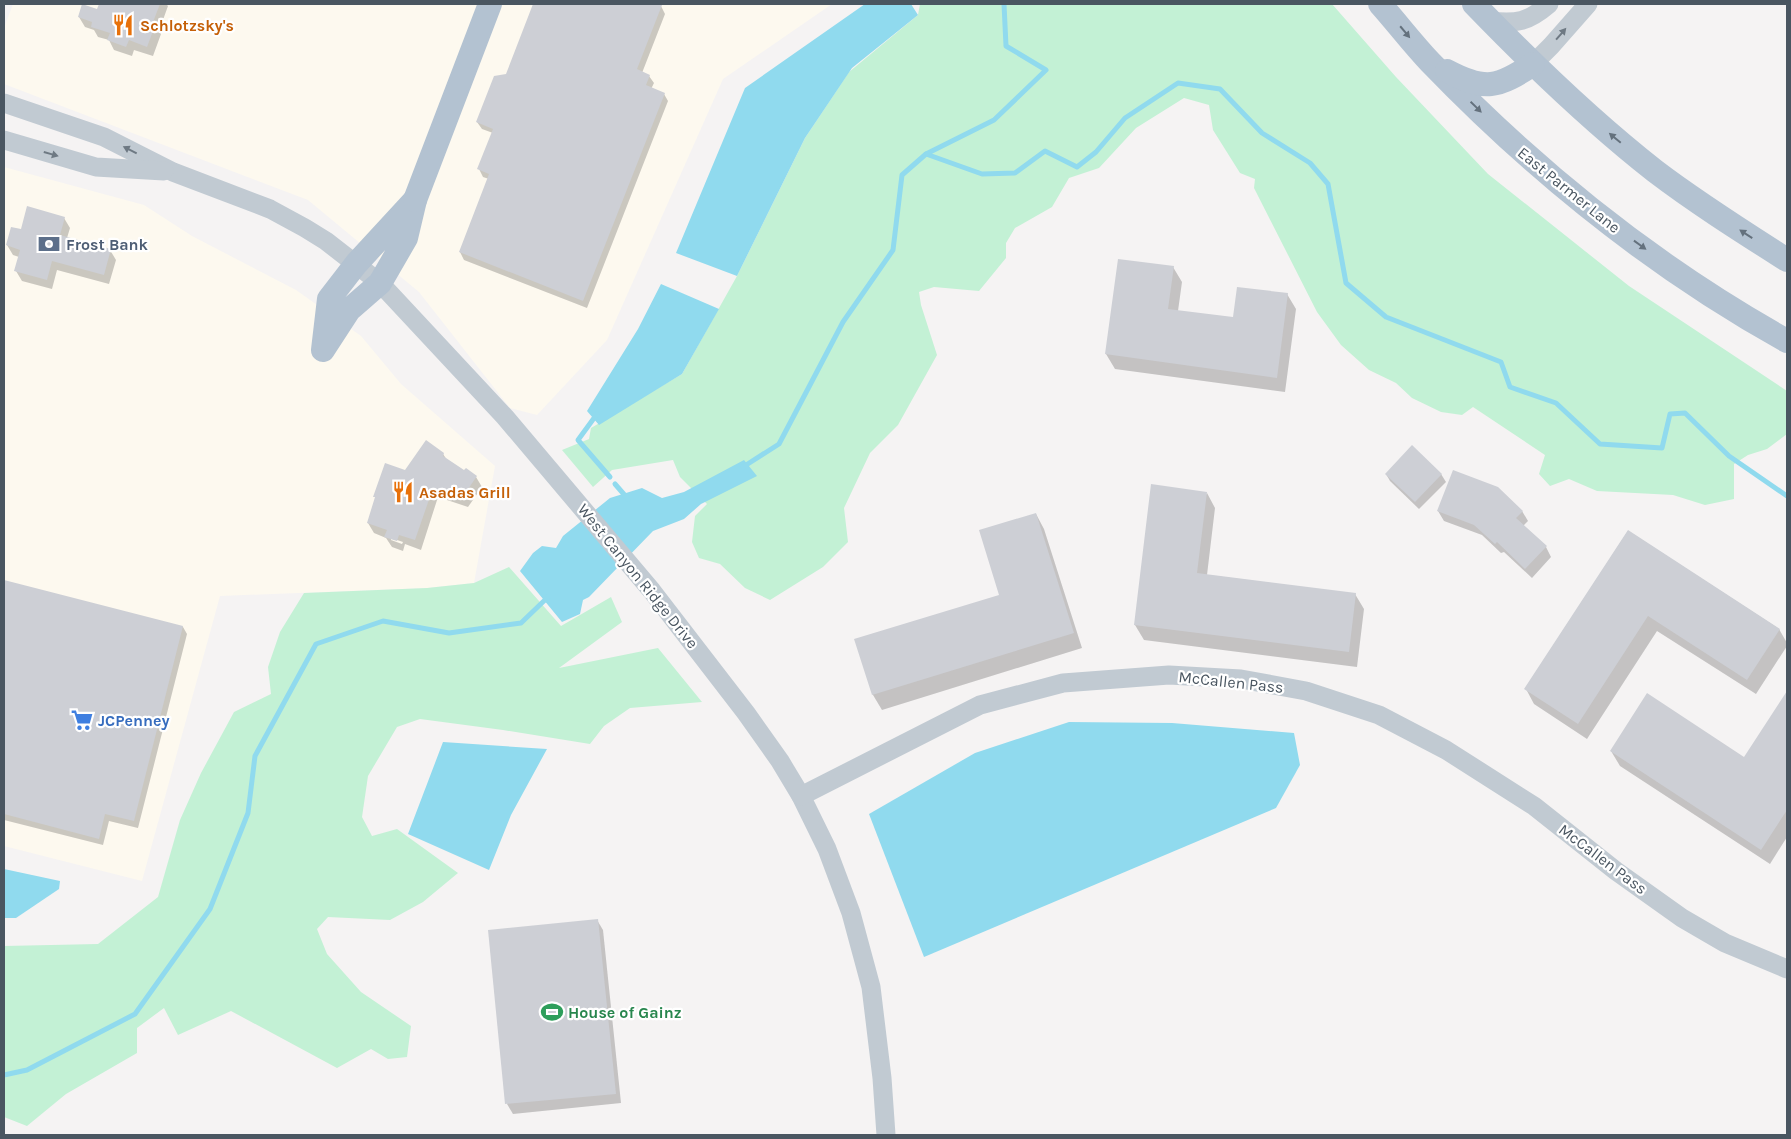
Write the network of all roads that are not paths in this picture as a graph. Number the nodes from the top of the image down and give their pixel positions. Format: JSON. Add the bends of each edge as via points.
{"nodes":[{"id":1,"x":490,"y":4,"type":"edge"},
{"id":2,"x":1380,"y":4,"type":"edge"},
{"id":3,"x":1474,"y":4,"type":"edge"},
{"id":4,"x":1549,"y":4,"type":"edge"},
{"id":5,"x":1588,"y":4,"type":"edge"},
{"id":6,"x":1490,"y":21,"type":"junction"},
{"id":7,"x":1428,"y":60,"type":"junction"},
{"id":8,"x":1532,"y":64,"type":"junction"},
{"id":9,"x":4,"y":103,"type":"edge"},
{"id":10,"x":4,"y":140,"type":"edge"},
{"id":11,"x":173,"y":172,"type":"junction"},
{"id":12,"x":415,"y":200,"type":"junction"},
{"id":13,"x":1787,"y":260,"type":"edge"},
{"id":14,"x":356,"y":264,"type":"junction"},
{"id":15,"x":380,"y":284,"type":"junction"},
{"id":16,"x":1787,"y":341,"type":"edge"},
{"id":17,"x":801,"y":796,"type":"junction"},
{"id":18,"x":1787,"y":969,"type":"edge"},
{"id":19,"x":886,"y":1135,"type":"edge"}],
"edges":[{"from":1,"to":12,"type":"main road"},
{"from":2,"to":7,"type":"main road","name":"East Parmer Lane","one_way":true},
{"from":3,"to":6,"type":"main road"},
{"from":4,"to":6,"type":"street","via":[[1536,15],[1523,20],[1511,23]]},
{"from":8,"to":5,"type":"street","one_way":true},
{"from":6,"to":8,"type":"main road"},
{"from":7,"to":8,"type":"main road","via":[[1482,85],[1501,82]]},
{"from":7,"to":16,"type":"main road","name":"East Parmer Lane","one_way":true,"via":[[1519,149],[1597,215],[1678,273]]},
{"from":13,"to":8,"type":"main road","one_way":true,"via":[[1656,171],[1578,107]]},
{"from":11,"to":9,"type":"street","name":"West Canyon Ridge Drive","one_way":true,"via":[[104,137]]},
{"from":10,"to":11,"type":"street","name":"West Canyon Ridge Drive","one_way":true,"via":[[96,167]]},
{"from":11,"to":14,"type":"street","name":"West Canyon Ridge Drive","via":[[270,209],[305,228]]},
{"from":12,"to":14,"type":"main road"},
{"from":12,"to":15,"type":"main road","via":[[406,238]]},
{"from":14,"to":15,"type":"street","name":"West Canyon Ridge Drive"},
{"from":14,"to":15,"type":"main road","via":[[329,299],[323,350],[349,310]]},
{"from":15,"to":17,"type":"street","name":"West Canyon Ridge Drive","via":[[474,384],[647,584],[746,713]]},
{"from":17,"to":18,"type":"street","name":"McCallen Pass","via":[[980,705],[1063,683],[1169,675],[1241,679],[1360,701],[1534,806],[1682,918],[1725,943]]},
{"from":17,"to":19,"type":"street","name":"West Canyon Ridge Drive","via":[[827,849],[848,904],[871,987]]}]}
